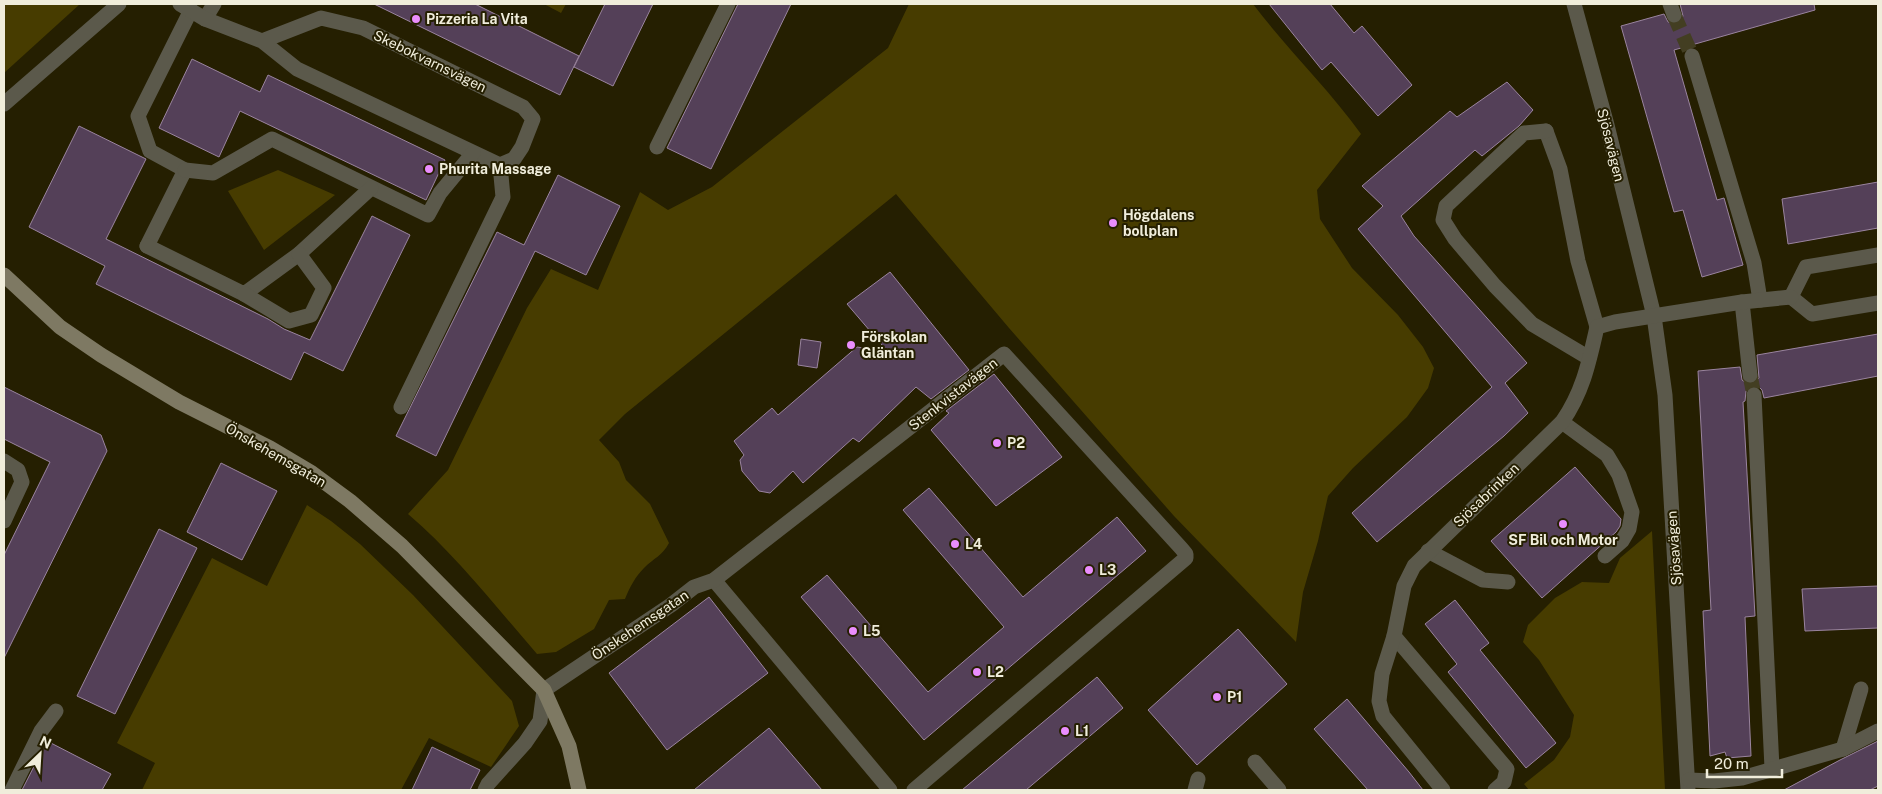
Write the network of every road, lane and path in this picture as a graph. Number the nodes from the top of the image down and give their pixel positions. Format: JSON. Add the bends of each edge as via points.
{"nodes":[{"id":1,"x":119,"y":4,"type":"edge"},
{"id":2,"x":214,"y":4,"type":"edge"},
{"id":3,"x":728,"y":4,"type":"edge"},
{"id":4,"x":1574,"y":4,"type":"edge"},
{"id":5,"x":185,"y":7,"type":"edge"},
{"id":6,"x":205,"y":18,"type":"junction"},
{"id":7,"x":262,"y":41,"type":"junction"},
{"id":8,"x":1692,"y":56,"type":"tunnel mouth"},
{"id":9,"x":4,"y":104,"type":"edge"},
{"id":10,"x":657,"y":147,"type":"dead end"},
{"id":11,"x":473,"y":152,"type":"junction"},
{"id":12,"x":500,"y":165,"type":"junction"},
{"id":13,"x":185,"y":170,"type":"junction"},
{"id":14,"x":371,"y":188,"type":"junction"},
{"id":15,"x":299,"y":254,"type":"junction"},
{"id":16,"x":1878,"y":255,"type":"edge"},
{"id":17,"x":4,"y":275,"type":"edge"},
{"id":18,"x":244,"y":294,"type":"junction"},
{"id":19,"x":1791,"y":297,"type":"junction"},
{"id":20,"x":1760,"y":300,"type":"junction"},
{"id":21,"x":1742,"y":302,"type":"junction"},
{"id":22,"x":1878,"y":303,"type":"edge"},
{"id":23,"x":1654,"y":316,"type":"junction"},
{"id":24,"x":1596,"y":326,"type":"junction"},
{"id":25,"x":1589,"y":358,"type":"junction"},
{"id":26,"x":1750,"y":375,"type":"tunnel mouth"},
{"id":27,"x":1754,"y":395,"type":"tunnel mouth"},
{"id":28,"x":401,"y":407,"type":"dead end"},
{"id":29,"x":1562,"y":422,"type":"junction"},
{"id":30,"x":4,"y":461,"type":"edge"},
{"id":31,"x":4,"y":521,"type":"edge"},
{"id":32,"x":1428,"y":551,"type":"junction"},
{"id":33,"x":1605,"y":556,"type":"dead end"},
{"id":34,"x":714,"y":580,"type":"junction"},
{"id":35,"x":1508,"y":582,"type":"dead end"},
{"id":36,"x":1394,"y":636,"type":"junction"},
{"id":37,"x":1861,"y":688,"type":"dead end"},
{"id":38,"x":544,"y":690,"type":"junction"},
{"id":39,"x":56,"y":712,"type":"dead end"},
{"id":40,"x":1878,"y":732,"type":"edge"},
{"id":41,"x":1843,"y":749,"type":"junction"},
{"id":42,"x":1255,"y":762,"type":"dead end"},
{"id":43,"x":1772,"y":768,"type":"junction"},
{"id":44,"x":1688,"y":785,"type":"edge"},
{"id":45,"x":12,"y":790,"type":"edge"},
{"id":46,"x":486,"y":790,"type":"edge"},
{"id":47,"x":579,"y":790,"type":"edge"},
{"id":48,"x":890,"y":790,"type":"edge"},
{"id":49,"x":914,"y":790,"type":"edge"},
{"id":50,"x":1279,"y":790,"type":"edge"},
{"id":51,"x":1443,"y":790,"type":"edge"},
{"id":52,"x":1495,"y":790,"type":"edge"}],
"edges":[{"from":1,"to":9,"type":"street"},
{"from":2,"to":6,"type":"street"},
{"from":3,"to":10,"type":"street"},
{"from":4,"to":23,"type":"street","name":"Sjösavägen"},
{"from":5,"to":6,"type":"street"},
{"from":5,"to":13,"type":"street","via":[[138,116],[150,151]]},
{"from":6,"to":7,"type":"street"},
{"from":7,"to":11,"type":"street","via":[[296,69]]},
{"from":7,"to":12,"type":"street","name":"Skebokvarnsvägen","via":[[321,18],[363,28],[523,107],[534,119],[530,130],[514,159]]},
{"from":8,"to":20,"type":"street","via":[[1754,263]]},
{"from":11,"to":12,"type":"street"},
{"from":11,"to":14,"type":"street","via":[[440,193],[428,215]]},
{"from":12,"to":28,"type":"street","via":[[503,197]]},
{"from":13,"to":14,"type":"street","via":[[213,173],[272,139]]},
{"from":13,"to":18,"type":"street","via":[[147,246]]},
{"from":14,"to":15,"type":"street"},
{"from":15,"to":18,"type":"street"},
{"from":15,"to":18,"type":"street","via":[[324,288],[311,314],[289,321]]},
{"from":16,"to":19,"type":"street","via":[[1806,267]]},
{"from":17,"to":38,"type":"street","name":"Önskehemsgatan","via":[[60,327],[101,355],[180,402],[270,448],[350,501],[402,546]]},
{"from":19,"to":20,"type":"street"},
{"from":19,"to":22,"type":"street","via":[[1812,314]]},
{"from":20,"to":21,"type":"street"},
{"from":21,"to":23,"type":"street"},
{"from":21,"to":26,"type":"street"},
{"from":23,"to":24,"type":"street"},
{"from":23,"to":44,"type":"street","name":"Sjösavägen","via":[[1665,395]]},
{"from":24,"to":25,"type":"street","name":"Sjösabrinken"},
{"from":24,"to":25,"type":"street","via":[[1578,261],[1560,169],[1546,131],[1524,133],[1446,206],[1443,220],[1455,240],[1532,324]]},
{"from":25,"to":29,"type":"street","name":"Sjösabrinken","via":[[1581,390]]},
{"from":27,"to":43,"type":"street"},
{"from":29,"to":32,"type":"street","name":"Sjösabrinken"},
{"from":29,"to":33,"type":"street","via":[[1607,455],[1620,475],[1632,512],[1622,541]]},
{"from":30,"to":31,"type":"street","via":[[18,470],[22,482]]},
{"from":32,"to":35,"type":"street","via":[[1483,580]]},
{"from":32,"to":36,"type":"street","name":"Sjösabrinken","via":[[1414,566],[1404,586]]},
{"from":34,"to":38,"type":"street","name":"Önskehemsgatan","via":[[694,588]]},
{"from":34,"to":48,"type":"street"},
{"from":34,"to":49,"type":"street","name":"Stenkvistavägen","via":[[1004,354],[1181,548],[1186,558]]},
{"from":36,"to":51,"type":"street","name":"Sjösabrinken","via":[[1382,674],[1379,701],[1383,716]]},
{"from":36,"to":52,"type":"street","via":[[1507,769],[1504,782]]},
{"from":37,"to":41,"type":"street"},
{"from":38,"to":46,"type":"street","via":[[540,721]]},
{"from":38,"to":47,"type":"street","name":"Önskehemsgatan","via":[[569,746]]},
{"from":39,"to":45,"type":"street","via":[[41,731]]},
{"from":40,"to":41,"type":"street","name":"Sjösavägen"},
{"from":41,"to":43,"type":"street","name":"Sjösavägen"},
{"from":42,"to":50,"type":"street"},
{"from":43,"to":44,"type":"street","name":"Sjösavägen","via":[[1742,778]]}]}
